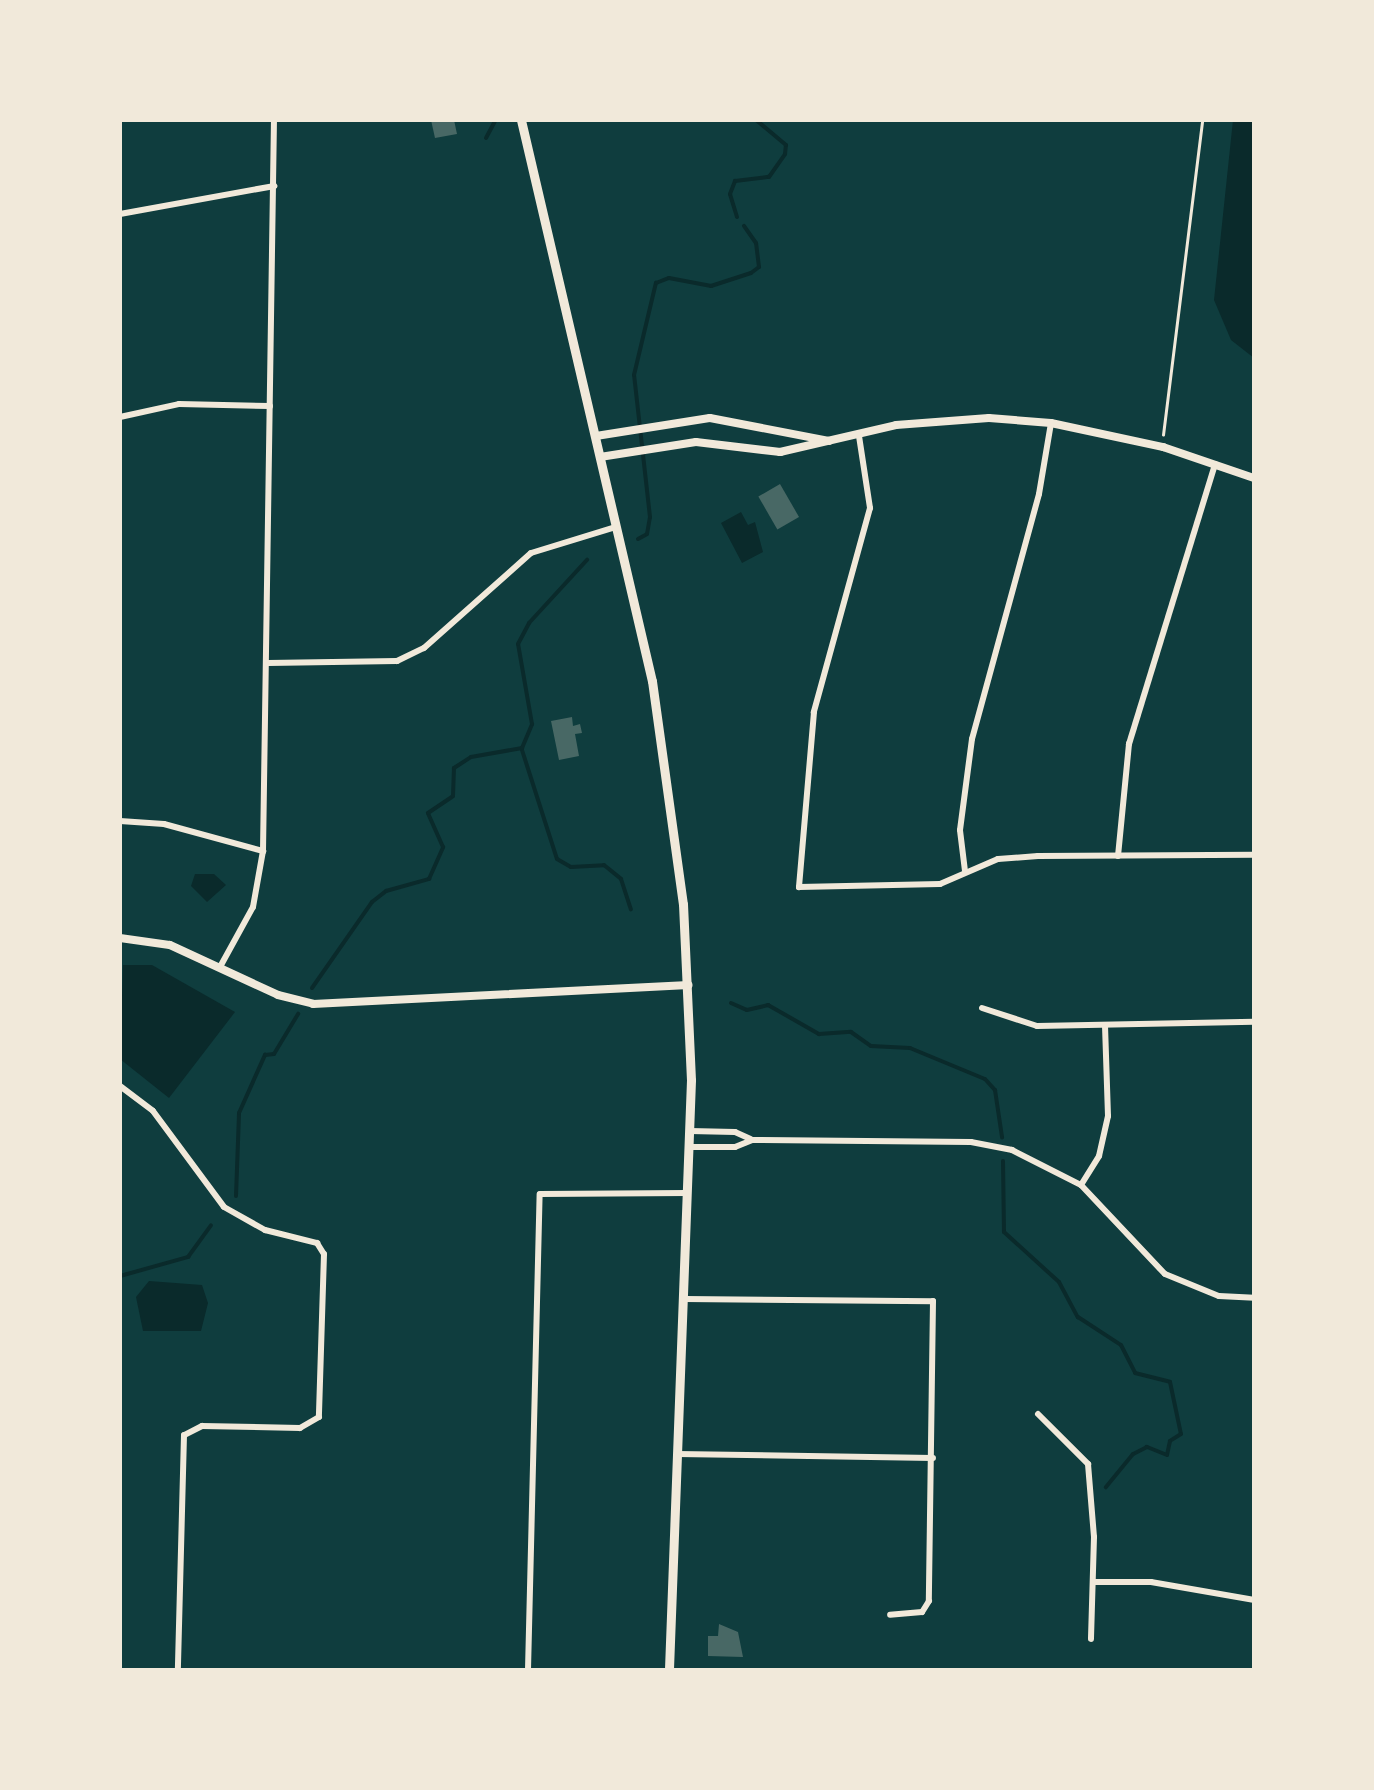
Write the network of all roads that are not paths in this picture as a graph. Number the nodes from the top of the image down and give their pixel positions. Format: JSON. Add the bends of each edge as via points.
{"nodes":[{"id":1,"x":274,"y":120,"type":"edge"},
{"id":2,"x":522,"y":120,"type":"edge"},
{"id":3,"x":274,"y":186,"type":"junction"},
{"id":4,"x":120,"y":214,"type":"edge"},
{"id":5,"x":270,"y":406,"type":"junction"},
{"id":6,"x":120,"y":417,"type":"edge"},
{"id":7,"x":1051,"y":423,"type":"junction"},
{"id":8,"x":596,"y":436,"type":"junction"},
{"id":9,"x":859,"y":436,"type":"junction"},
{"id":10,"x":834,"y":442,"type":"junction"},
{"id":11,"x":600,"y":457,"type":"junction"},
{"id":12,"x":1214,"y":464,"type":"junction"},
{"id":13,"x":1254,"y":478,"type":"edge"},
{"id":14,"x":616,"y":527,"type":"junction"},
{"id":15,"x":268,"y":663,"type":"junction"},
{"id":16,"x":120,"y":821,"type":"edge"},
{"id":17,"x":263,"y":851,"type":"junction"},
{"id":18,"x":1118,"y":856,"type":"junction"},
{"id":19,"x":1254,"y":856,"type":"edge"},
{"id":20,"x":965,"y":871,"type":"junction"},
{"id":21,"x":120,"y":938,"type":"edge"},
{"id":22,"x":220,"y":967,"type":"junction"},
{"id":23,"x":689,"y":986,"type":"junction"},
{"id":24,"x":982,"y":1008,"type":"dead end"},
{"id":25,"x":1254,"y":1022,"type":"edge"},
{"id":26,"x":1104,"y":1025,"type":"junction"},
{"id":27,"x":120,"y":1086,"type":"edge"},
{"id":28,"x":690,"y":1131,"type":"junction"},
{"id":29,"x":752,"y":1140,"type":"junction"},
{"id":30,"x":690,"y":1147,"type":"junction"},
{"id":31,"x":1082,"y":1185,"type":"junction"},
{"id":32,"x":688,"y":1193,"type":"junction"},
{"id":33,"x":1254,"y":1298,"type":"edge"},
{"id":34,"x":684,"y":1299,"type":"junction"},
{"id":35,"x":1038,"y":1414,"type":"dead end"},
{"id":36,"x":677,"y":1454,"type":"junction"},
{"id":37,"x":933,"y":1458,"type":"junction"},
{"id":38,"x":1094,"y":1582,"type":"junction"},
{"id":39,"x":1254,"y":1600,"type":"edge"},
{"id":40,"x":890,"y":1616,"type":"dead end"},
{"id":41,"x":1091,"y":1640,"type":"dead end"},
{"id":42,"x":178,"y":1670,"type":"edge"},
{"id":43,"x":528,"y":1670,"type":"edge"},
{"id":44,"x":669,"y":1670,"type":"edge"}],
"edges":[{"from":1,"to":3,"type":"street"},
{"from":2,"to":8,"type":"main road"},
{"from":3,"to":4,"type":"street"},
{"from":3,"to":5,"type":"street"},
{"from":5,"to":6,"type":"street","via":[[179,404]]},
{"from":5,"to":15,"type":"street"},
{"from":7,"to":9,"type":"street","via":[[975,418]]},
{"from":7,"to":12,"type":"street"},
{"from":7,"to":20,"type":"street","via":[[1039,494],[972,740],[960,830]]},
{"from":8,"to":10,"type":"street","via":[[710,418]]},
{"from":8,"to":11,"type":"main road"},
{"from":9,"to":10,"type":"street"},
{"from":9,"to":20,"type":"street","via":[[870,508],[811,728],[800,887],[940,884]]},
{"from":10,"to":11,"type":"street","via":[[780,452],[696,442]]},
{"from":11,"to":14,"type":"main road"},
{"from":12,"to":13,"type":"street"},
{"from":12,"to":18,"type":"street","via":[[1130,744]]},
{"from":14,"to":15,"type":"street","via":[[531,553],[424,648],[396,661]]},
{"from":14,"to":23,"type":"main road","via":[[662,741]]},
{"from":15,"to":17,"type":"street"},
{"from":16,"to":17,"type":"street","via":[[164,824]]},
{"from":17,"to":22,"type":"street","via":[[253,907]]},
{"from":18,"to":19,"type":"street"},
{"from":18,"to":20,"type":"street","via":[[998,859]]},
{"from":21,"to":22,"type":"street","via":[[170,945]]},
{"from":22,"to":23,"type":"street","via":[[313,1004]]},
{"from":23,"to":28,"type":"main road"},
{"from":24,"to":26,"type":"street","via":[[1024,1024]]},
{"from":25,"to":26,"type":"street"},
{"from":26,"to":31,"type":"street","via":[[1108,1116],[1099,1156]]},
{"from":27,"to":42,"type":"street","via":[[153,1112],[224,1207],[265,1230],[317,1243],[324,1262],[315,1422],[300,1428],[189,1430],[182,1442]]},
{"from":28,"to":29,"type":"street","via":[[735,1132]]},
{"from":28,"to":30,"type":"main road"},
{"from":29,"to":30,"type":"street","via":[[735,1147]]},
{"from":29,"to":31,"type":"street","via":[[984,1144],[1035,1158]]},
{"from":30,"to":32,"type":"main road"},
{"from":31,"to":33,"type":"street","via":[[1166,1274],[1218,1296]]},
{"from":32,"to":34,"type":"main road"},
{"from":32,"to":43,"type":"street","via":[[540,1194]]},
{"from":34,"to":36,"type":"main road"},
{"from":34,"to":37,"type":"street","via":[[934,1300]]},
{"from":35,"to":38,"type":"street","via":[[1088,1464]]},
{"from":36,"to":37,"type":"street"},
{"from":36,"to":44,"type":"main road"},
{"from":37,"to":40,"type":"street","via":[[929,1601],[922,1612]]},
{"from":38,"to":39,"type":"street","via":[[1151,1582]]},
{"from":38,"to":41,"type":"street"}]}
